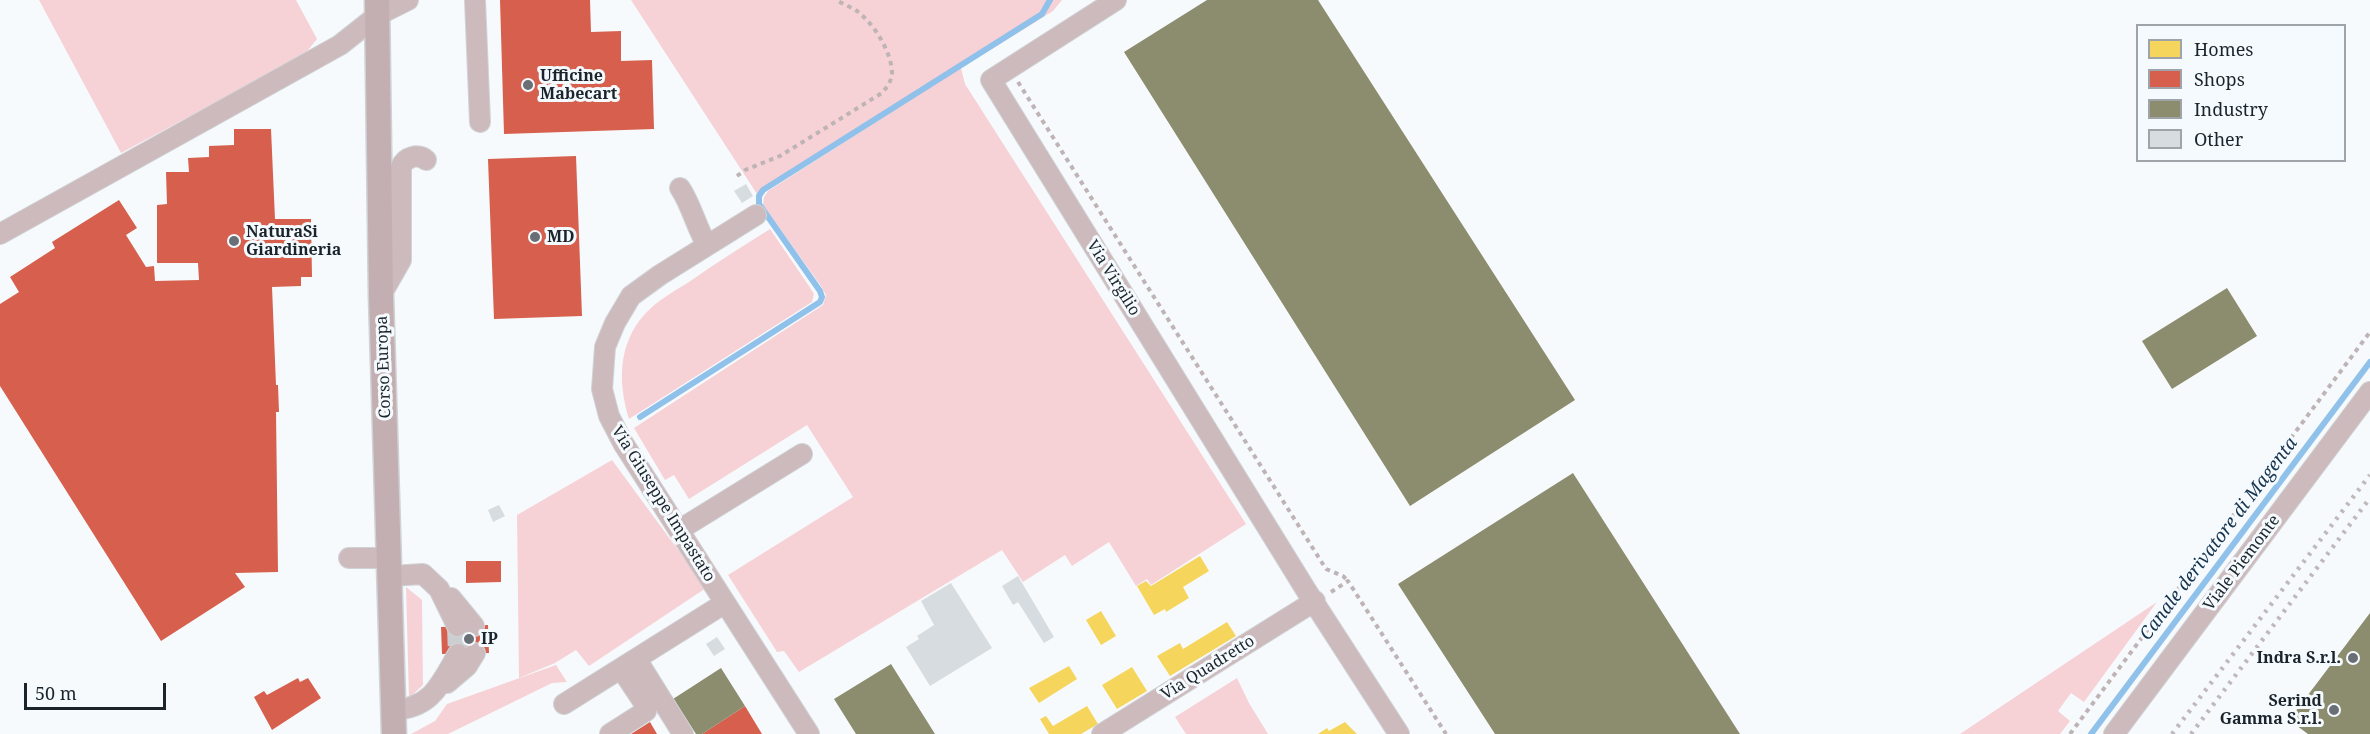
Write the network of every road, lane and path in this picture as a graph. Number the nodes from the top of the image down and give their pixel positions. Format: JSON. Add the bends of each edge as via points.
{"nodes":[{"id":1,"x":408,"y":0,"type":"edge"},
{"id":2,"x":475,"y":0,"type":"edge"},
{"id":3,"x":836,"y":0,"type":"edge"},
{"id":4,"x":1116,"y":0,"type":"edge"},
{"id":5,"x":377,"y":8,"type":"edge"},
{"id":6,"x":1009,"y":69,"type":"junction"},
{"id":7,"x":480,"y":122,"type":"dead end"},
{"id":8,"x":426,"y":160,"type":"dead end"},
{"id":9,"x":737,"y":176,"type":"dead end"},
{"id":10,"x":680,"y":188,"type":"dead end"},
{"id":11,"x":756,"y":214,"type":"dead end"},
{"id":12,"x":0,"y":234,"type":"edge"},
{"id":13,"x":707,"y":245,"type":"junction"},
{"id":14,"x":381,"y":294,"type":"junction"},
{"id":15,"x":2370,"y":332,"type":"edge"},
{"id":16,"x":2370,"y":392,"type":"edge"},
{"id":17,"x":802,"y":454,"type":"dead end"},
{"id":18,"x":679,"y":530,"type":"junction"},
{"id":19,"x":349,"y":558,"type":"dead end"},
{"id":20,"x":390,"y":567,"type":"junction"},
{"id":21,"x":1348,"y":581,"type":"junction"},
{"id":22,"x":1315,"y":601,"type":"junction"},
{"id":23,"x":725,"y":603,"type":"junction"},
{"id":24,"x":466,"y":626,"type":"tunnel mouth"},
{"id":25,"x":466,"y":653,"type":"tunnel mouth"},
{"id":26,"x":630,"y":665,"type":"junction"},
{"id":27,"x":564,"y":704,"type":"dead end"},
{"id":28,"x":394,"y":722,"type":"edge"},
{"id":29,"x":610,"y":734,"type":"edge"},
{"id":30,"x":683,"y":734,"type":"edge"},
{"id":31,"x":809,"y":734,"type":"edge"},
{"id":32,"x":1102,"y":734,"type":"edge"},
{"id":33,"x":1399,"y":734,"type":"edge"},
{"id":34,"x":1446,"y":734,"type":"edge"},
{"id":35,"x":2070,"y":734,"type":"edge"},
{"id":36,"x":2114,"y":734,"type":"edge"}],
"edges":[{"from":1,"to":5,"type":"street"},
{"from":2,"to":7,"type":"street"},
{"from":3,"to":9,"type":"path","via":[[856,10],[878,36],[892,74],[889,85],[780,156]]},
{"from":4,"to":6,"type":"street","name":"Via Virgilio"},
{"from":5,"to":12,"type":"street","via":[[340,45]]},
{"from":5,"to":14,"type":"main road","name":"Corso Europa"},
{"from":6,"to":21,"type":"path","via":[[1326,569]]},
{"from":6,"to":22,"type":"street","name":"Via Virgilio","via":[[991,80]]},
{"from":8,"to":14,"type":"street","via":[[411,157],[403,164],[401,260]]},
{"from":10,"to":13,"type":"street"},
{"from":11,"to":13,"type":"street","name":"Via Giuseppe Impastato"},
{"from":13,"to":18,"type":"street","name":"Via Giuseppe Impastato","via":[[631,296],[605,347],[602,389],[609,416]]},
{"from":14,"to":20,"type":"main road","name":"Corso Europa"},
{"from":15,"to":35,"type":"path"},
{"from":16,"to":36,"type":"street","name":"Viale Piemonte"},
{"from":17,"to":18,"type":"street"},
{"from":18,"to":23,"type":"street","name":"Via Giuseppe Impastato"},
{"from":19,"to":20,"type":"street"},
{"from":20,"to":24,"type":"street","via":[[423,574]]},
{"from":20,"to":28,"type":"main road","name":"Corso Europa"},
{"from":21,"to":22,"type":"path"},
{"from":21,"to":34,"type":"path"},
{"from":22,"to":32,"type":"street","name":"Via Quadretto"},
{"from":22,"to":33,"type":"street"},
{"from":23,"to":26,"type":"street"},
{"from":23,"to":31,"type":"street","name":"Via Giuseppe Impastato"},
{"from":25,"to":28,"type":"street","via":[[433,695]]},
{"from":26,"to":27,"type":"street"},
{"from":26,"to":29,"type":"street","via":[[646,711]]},
{"from":26,"to":30,"type":"street"}]}
